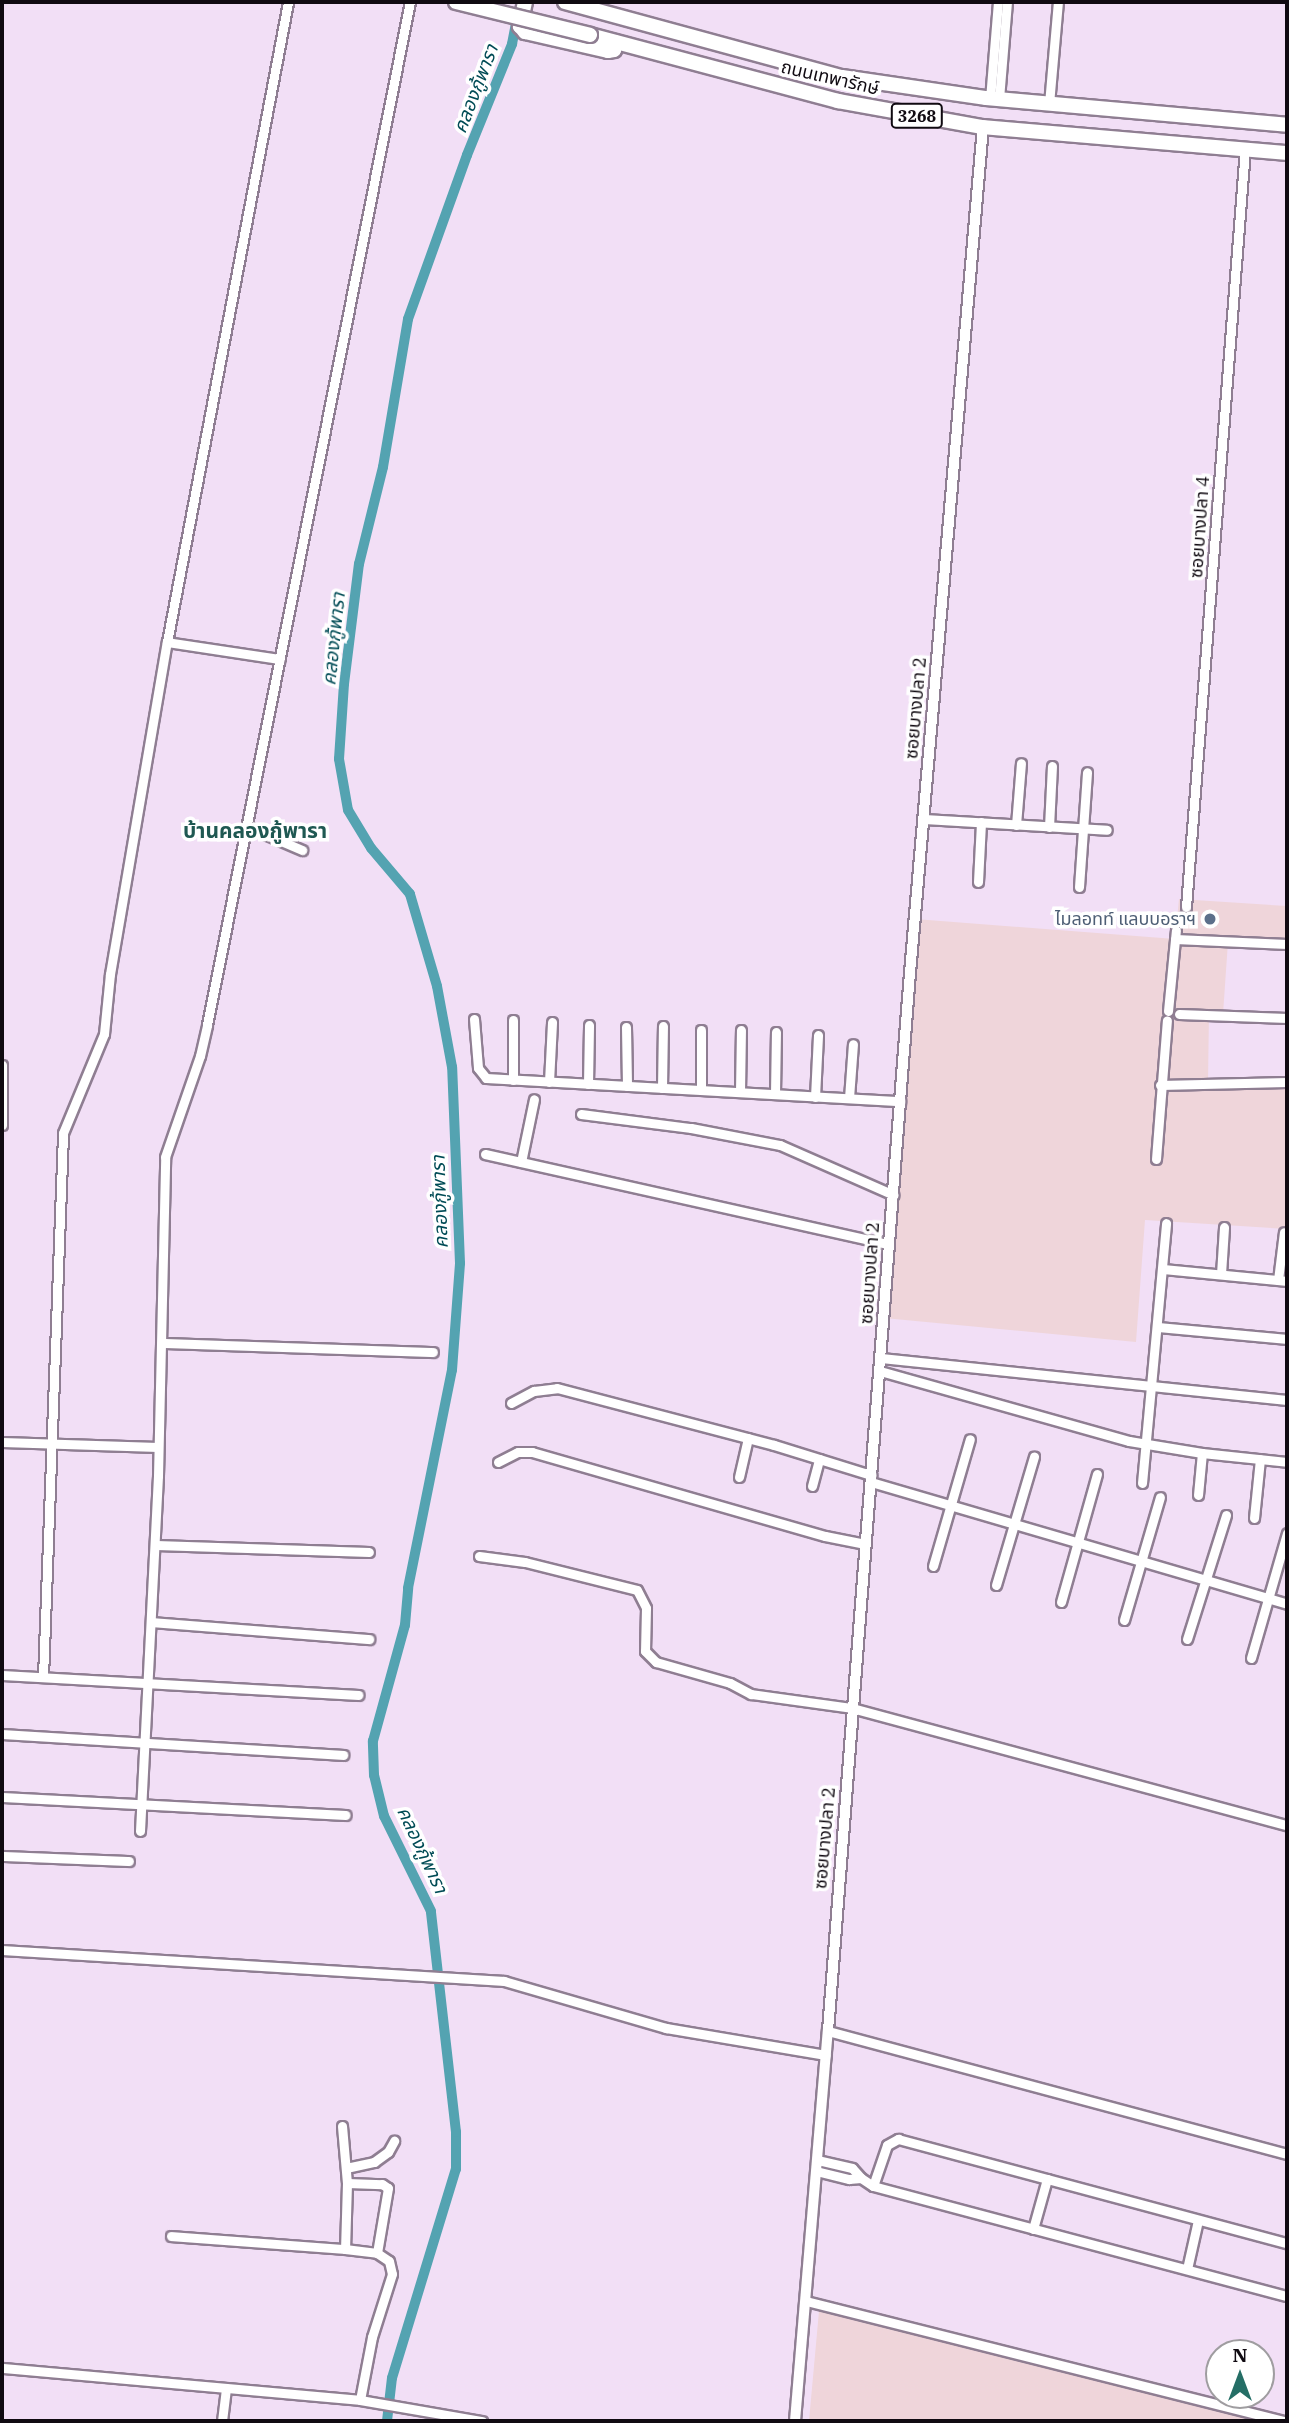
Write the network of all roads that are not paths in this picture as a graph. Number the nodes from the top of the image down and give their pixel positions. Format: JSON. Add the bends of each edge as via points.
{"nodes":[{"id":1,"x":288,"y":2,"type":"edge"},
{"id":2,"x":410,"y":2,"type":"edge"},
{"id":3,"x":456,"y":2,"type":"edge"},
{"id":4,"x":525,"y":2,"type":"edge"},
{"id":5,"x":565,"y":2,"type":"edge"},
{"id":6,"x":998,"y":2,"type":"edge"},
{"id":7,"x":1007,"y":2,"type":"edge"},
{"id":8,"x":1058,"y":2,"type":"edge"},
{"id":9,"x":603,"y":9,"type":"edge"},
{"id":10,"x":616,"y":42,"type":"junction"},
{"id":11,"x":995,"y":99,"type":"junction"},
{"id":12,"x":1049,"y":104,"type":"junction"},
{"id":13,"x":1287,"y":118,"type":"edge"},
{"id":14,"x":1244,"y":121,"type":"junction"},
{"id":15,"x":1287,"y":125,"type":"edge"},
{"id":16,"x":983,"y":127,"type":"junction"},
{"id":17,"x":1249,"y":150,"type":"junction"},
{"id":18,"x":1287,"y":156,"type":"edge"},
{"id":19,"x":167,"y":642,"type":"junction"},
{"id":20,"x":280,"y":659,"type":"junction"},
{"id":21,"x":1021,"y":763,"type":"dead end"},
{"id":22,"x":1052,"y":766,"type":"dead end"},
{"id":23,"x":1087,"y":772,"type":"dead end"},
{"id":24,"x":923,"y":818,"type":"junction"},
{"id":25,"x":981,"y":822,"type":"junction"},
{"id":26,"x":1016,"y":825,"type":"junction"},
{"id":27,"x":248,"y":827,"type":"junction"},
{"id":28,"x":1049,"y":827,"type":"junction"},
{"id":29,"x":1081,"y":829,"type":"junction"},
{"id":30,"x":1107,"y":830,"type":"dead end"},
{"id":31,"x":302,"y":850,"type":"dead end"},
{"id":32,"x":978,"y":882,"type":"dead end"},
{"id":33,"x":1079,"y":887,"type":"dead end"},
{"id":34,"x":1186,"y":907,"type":"tunnel mouth"},
{"id":35,"x":1287,"y":944,"type":"edge"},
{"id":36,"x":1179,"y":1014,"type":"dead end"},
{"id":37,"x":1287,"y":1018,"type":"edge"},
{"id":38,"x":474,"y":1019,"type":"dead end"},
{"id":39,"x":513,"y":1020,"type":"dead end"},
{"id":40,"x":552,"y":1022,"type":"dead end"},
{"id":41,"x":589,"y":1025,"type":"dead end"},
{"id":42,"x":663,"y":1026,"type":"dead end"},
{"id":43,"x":626,"y":1027,"type":"dead end"},
{"id":44,"x":701,"y":1030,"type":"dead end"},
{"id":45,"x":741,"y":1030,"type":"dead end"},
{"id":46,"x":776,"y":1032,"type":"dead end"},
{"id":47,"x":818,"y":1035,"type":"dead end"},
{"id":48,"x":853,"y":1044,"type":"dead end"},
{"id":49,"x":2,"y":1065,"type":"edge"},
{"id":50,"x":513,"y":1080,"type":"junction"},
{"id":51,"x":549,"y":1082,"type":"junction"},
{"id":52,"x":1287,"y":1082,"type":"edge"},
{"id":53,"x":588,"y":1084,"type":"junction"},
{"id":54,"x":1160,"y":1084,"type":"junction"},
{"id":55,"x":626,"y":1086,"type":"junction"},
{"id":56,"x":662,"y":1088,"type":"junction"},
{"id":57,"x":701,"y":1090,"type":"junction"},
{"id":58,"x":740,"y":1092,"type":"junction"},
{"id":59,"x":775,"y":1094,"type":"junction"},
{"id":60,"x":815,"y":1097,"type":"junction"},
{"id":61,"x":849,"y":1098,"type":"junction"},
{"id":62,"x":534,"y":1099,"type":"dead end"},
{"id":63,"x":900,"y":1101,"type":"junction"},
{"id":64,"x":2,"y":1113,"type":"edge"},
{"id":65,"x":581,"y":1114,"type":"dead end"},
{"id":66,"x":2,"y":1125,"type":"edge"},
{"id":67,"x":485,"y":1154,"type":"dead end"},
{"id":68,"x":1156,"y":1159,"type":"dead end"},
{"id":69,"x":521,"y":1162,"type":"junction"},
{"id":70,"x":894,"y":1195,"type":"junction"},
{"id":71,"x":1166,"y":1223,"type":"dead end"},
{"id":72,"x":1224,"y":1227,"type":"dead end"},
{"id":73,"x":1284,"y":1233,"type":"dead end"},
{"id":74,"x":889,"y":1244,"type":"junction"},
{"id":75,"x":1163,"y":1269,"type":"junction"},
{"id":76,"x":1221,"y":1274,"type":"junction"},
{"id":77,"x":1283,"y":1280,"type":"edge"},
{"id":78,"x":1158,"y":1327,"type":"junction"},
{"id":79,"x":1287,"y":1339,"type":"edge"},
{"id":80,"x":162,"y":1343,"type":"junction"},
{"id":81,"x":433,"y":1352,"type":"dead end"},
{"id":82,"x":881,"y":1358,"type":"junction"},
{"id":83,"x":915,"y":1361,"type":"junction"},
{"id":84,"x":880,"y":1371,"type":"junction"},
{"id":85,"x":914,"y":1380,"type":"junction"},
{"id":86,"x":1153,"y":1387,"type":"junction"},
{"id":87,"x":1287,"y":1399,"type":"edge"},
{"id":88,"x":511,"y":1403,"type":"dead end"},
{"id":89,"x":748,"y":1438,"type":"junction"},
{"id":90,"x":970,"y":1439,"type":"dead end"},
{"id":91,"x":2,"y":1442,"type":"edge"},
{"id":92,"x":53,"y":1443,"type":"junction"},
{"id":93,"x":1145,"y":1444,"type":"junction"},
{"id":94,"x":158,"y":1447,"type":"junction"},
{"id":95,"x":1202,"y":1453,"type":"junction"},
{"id":96,"x":1034,"y":1457,"type":"dead end"},
{"id":97,"x":819,"y":1459,"type":"junction"},
{"id":98,"x":1260,"y":1460,"type":"junction"},
{"id":99,"x":498,"y":1462,"type":"dead end"},
{"id":100,"x":1287,"y":1462,"type":"edge"},
{"id":101,"x":1097,"y":1474,"type":"dead end"},
{"id":102,"x":739,"y":1477,"type":"dead end"},
{"id":103,"x":871,"y":1478,"type":"junction"},
{"id":104,"x":1142,"y":1483,"type":"dead end"},
{"id":105,"x":812,"y":1486,"type":"dead end"},
{"id":106,"x":1198,"y":1495,"type":"dead end"},
{"id":107,"x":1160,"y":1496,"type":"dead end"},
{"id":108,"x":951,"y":1506,"type":"junction"},
{"id":109,"x":1226,"y":1515,"type":"dead end"},
{"id":110,"x":1254,"y":1518,"type":"dead end"},
{"id":111,"x":1015,"y":1524,"type":"junction"},
{"id":112,"x":1287,"y":1533,"type":"edge"},
{"id":113,"x":1079,"y":1543,"type":"junction"},
{"id":114,"x":865,"y":1544,"type":"junction"},
{"id":115,"x":156,"y":1545,"type":"junction"},
{"id":116,"x":369,"y":1552,"type":"dead end"},
{"id":117,"x":479,"y":1556,"type":"dead end"},
{"id":118,"x":1142,"y":1561,"type":"junction"},
{"id":119,"x":933,"y":1566,"type":"dead end"},
{"id":120,"x":1206,"y":1580,"type":"junction"},
{"id":121,"x":996,"y":1585,"type":"dead end"},
{"id":122,"x":1269,"y":1598,"type":"junction"},
{"id":123,"x":1061,"y":1602,"type":"dead end"},
{"id":124,"x":1287,"y":1604,"type":"edge"},
{"id":125,"x":1124,"y":1620,"type":"dead end"},
{"id":126,"x":152,"y":1622,"type":"junction"},
{"id":127,"x":369,"y":1639,"type":"dead end"},
{"id":128,"x":1187,"y":1639,"type":"dead end"},
{"id":129,"x":1251,"y":1658,"type":"dead end"},
{"id":130,"x":2,"y":1675,"type":"edge"},
{"id":131,"x":43,"y":1677,"type":"junction"},
{"id":132,"x":148,"y":1684,"type":"junction"},
{"id":133,"x":358,"y":1695,"type":"dead end"},
{"id":134,"x":852,"y":1708,"type":"junction"},
{"id":135,"x":2,"y":1734,"type":"edge"},
{"id":136,"x":147,"y":1744,"type":"junction"},
{"id":137,"x":343,"y":1755,"type":"dead end"},
{"id":138,"x":2,"y":1797,"type":"edge"},
{"id":139,"x":142,"y":1805,"type":"junction"},
{"id":140,"x":346,"y":1815,"type":"dead end"},
{"id":141,"x":1287,"y":1825,"type":"edge"},
{"id":142,"x":140,"y":1831,"type":"dead end"},
{"id":143,"x":2,"y":1856,"type":"edge"},
{"id":144,"x":129,"y":1861,"type":"dead end"},
{"id":145,"x":2,"y":1950,"type":"edge"},
{"id":146,"x":828,"y":2031,"type":"junction"},
{"id":147,"x":826,"y":2055,"type":"junction"},
{"id":148,"x":342,"y":2126,"type":"dead end"},
{"id":149,"x":394,"y":2141,"type":"dead end"},
{"id":150,"x":1287,"y":2154,"type":"edge"},
{"id":151,"x":816,"y":2166,"type":"junction"},
{"id":152,"x":346,"y":2168,"type":"junction"},
{"id":153,"x":1047,"y":2179,"type":"junction"},
{"id":154,"x":347,"y":2183,"type":"junction"},
{"id":155,"x":873,"y":2186,"type":"junction"},
{"id":156,"x":1198,"y":2220,"type":"junction"},
{"id":157,"x":1033,"y":2229,"type":"junction"},
{"id":158,"x":172,"y":2236,"type":"dead end"},
{"id":159,"x":1287,"y":2243,"type":"edge"},
{"id":160,"x":345,"y":2249,"type":"junction"},
{"id":161,"x":377,"y":2253,"type":"junction"},
{"id":162,"x":1187,"y":2269,"type":"junction"},
{"id":163,"x":1287,"y":2296,"type":"edge"},
{"id":164,"x":806,"y":2301,"type":"junction"},
{"id":165,"x":2,"y":2368,"type":"edge"},
{"id":166,"x":226,"y":2388,"type":"junction"},
{"id":167,"x":360,"y":2400,"type":"junction"},
{"id":168,"x":222,"y":2421,"type":"edge"},
{"id":169,"x":482,"y":2421,"type":"edge"},
{"id":170,"x":795,"y":2421,"type":"edge"},
{"id":171,"x":1283,"y":2421,"type":"edge"}],
"edges":[{"from":1,"to":19,"type":"street"},
{"from":2,"to":20,"type":"street"},
{"from":3,"to":10,"type":"main road","name":"ถนนเทพารักษ์","number":"3268","bridge":true},
{"from":4,"to":10,"type":"main road","via":[[520,26],[525,32],[608,51],[614,50]]},
{"from":5,"to":9,"type":"main road","name":"ถนนเทพารักษ์","number":"3268"},
{"from":6,"to":11,"type":"street"},
{"from":7,"to":11,"type":"street"},
{"from":8,"to":12,"type":"street"},
{"from":9,"to":11,"type":"main road","name":"ถนนเทพารักษ์","number":"3268","via":[[842,77]]},
{"from":10,"to":16,"type":"main road","name":"ถนนเทพารักษ์","number":"3268","via":[[838,101]]},
{"from":11,"to":12,"type":"main road","name":"ถนนเทพารักษ์","number":"3268"},
{"from":12,"to":14,"type":"main road","name":"ถนนเทพารักษ์","number":"3268"},
{"from":13,"to":14,"type":"main road"},
{"from":14,"to":15,"type":"main road","name":"ถนนเทพารักษ์","number":"3268"},
{"from":16,"to":17,"type":"main road","name":"ถนนเทพารักษ์","number":"3268"},
{"from":16,"to":24,"type":"street","name":"ซอยบางปลา 2"},
{"from":17,"to":18,"type":"main road","name":"ถนนเทพารักษ์"},
{"from":17,"to":34,"type":"street","name":"ซอยบางปลา 4"},
{"from":19,"to":20,"type":"street"},
{"from":19,"to":92,"type":"street","via":[[110,974],[104,1034],[63,1133]]},
{"from":20,"to":27,"type":"street"},
{"from":21,"to":26,"type":"street"},
{"from":22,"to":28,"type":"street"},
{"from":23,"to":29,"type":"street"},
{"from":24,"to":25,"type":"street"},
{"from":24,"to":63,"type":"street","name":"ซอยบางปลา 2"},
{"from":25,"to":26,"type":"street"},
{"from":25,"to":32,"type":"street"},
{"from":26,"to":28,"type":"street"},
{"from":27,"to":31,"type":"street"},
{"from":27,"to":80,"type":"street","via":[[200,1056],[165,1157]]},
{"from":28,"to":29,"type":"street"},
{"from":29,"to":30,"type":"street"},
{"from":29,"to":33,"type":"street"},
{"from":35,"to":54,"type":"street","via":[[1175,934]]},
{"from":36,"to":37,"type":"street"},
{"from":38,"to":50,"type":"street","via":[[481,1074]]},
{"from":39,"to":50,"type":"street"},
{"from":40,"to":51,"type":"street"},
{"from":41,"to":53,"type":"street"},
{"from":42,"to":56,"type":"street"},
{"from":43,"to":55,"type":"street"},
{"from":44,"to":57,"type":"street"},
{"from":45,"to":58,"type":"street"},
{"from":46,"to":59,"type":"street"},
{"from":47,"to":60,"type":"street"},
{"from":48,"to":61,"type":"street"},
{"from":49,"to":64,"type":"street"},
{"from":50,"to":51,"type":"street"},
{"from":51,"to":53,"type":"street"},
{"from":52,"to":54,"type":"street"},
{"from":53,"to":55,"type":"street"},
{"from":54,"to":68,"type":"street"},
{"from":55,"to":56,"type":"street"},
{"from":56,"to":57,"type":"street"},
{"from":57,"to":58,"type":"street"},
{"from":58,"to":59,"type":"street"},
{"from":59,"to":60,"type":"street"},
{"from":60,"to":61,"type":"street"},
{"from":61,"to":63,"type":"street"},
{"from":62,"to":69,"type":"street"},
{"from":63,"to":70,"type":"street","name":"ซอยบางปลา 2"},
{"from":64,"to":66,"type":"street"},
{"from":65,"to":70,"type":"street","via":[[780,1145]]},
{"from":67,"to":69,"type":"street"},
{"from":69,"to":74,"type":"street"},
{"from":70,"to":74,"type":"street","name":"ซอยบางปลา 2"},
{"from":71,"to":75,"type":"street"},
{"from":72,"to":76,"type":"street"},
{"from":73,"to":77,"type":"street"},
{"from":74,"to":82,"type":"street","name":"ซอยบางปลา 2"},
{"from":75,"to":76,"type":"street"},
{"from":75,"to":78,"type":"street"},
{"from":76,"to":77,"type":"street"},
{"from":78,"to":79,"type":"street"},
{"from":78,"to":86,"type":"street"},
{"from":80,"to":81,"type":"street"},
{"from":80,"to":94,"type":"street"},
{"from":82,"to":83,"type":"street"},
{"from":82,"to":84,"type":"street","name":"ซอยบางปลา 2"},
{"from":83,"to":85,"type":"street"},
{"from":83,"to":86,"type":"street"},
{"from":84,"to":85,"type":"street"},
{"from":84,"to":103,"type":"street","name":"ซอยบางปลา 2"},
{"from":85,"to":93,"type":"street"},
{"from":86,"to":87,"type":"street"},
{"from":86,"to":93,"type":"street"},
{"from":88,"to":89,"type":"street","via":[[534,1391],[557,1388]]},
{"from":89,"to":97,"type":"street"},
{"from":89,"to":102,"type":"street"},
{"from":90,"to":108,"type":"street"},
{"from":91,"to":92,"type":"street"},
{"from":92,"to":94,"type":"street"},
{"from":92,"to":131,"type":"street"},
{"from":93,"to":95,"type":"street"},
{"from":93,"to":104,"type":"street"},
{"from":94,"to":115,"type":"street"},
{"from":95,"to":98,"type":"street"},
{"from":95,"to":106,"type":"street"},
{"from":96,"to":111,"type":"street"},
{"from":97,"to":103,"type":"street"},
{"from":97,"to":105,"type":"street"},
{"from":98,"to":100,"type":"street"},
{"from":98,"to":110,"type":"street"},
{"from":99,"to":114,"type":"street","via":[[518,1452],[532,1452]]},
{"from":101,"to":113,"type":"street"},
{"from":103,"to":108,"type":"street"},
{"from":103,"to":114,"type":"street","name":"ซอยบางปลา 2"},
{"from":107,"to":118,"type":"street"},
{"from":108,"to":111,"type":"street"},
{"from":108,"to":119,"type":"street"},
{"from":109,"to":120,"type":"street"},
{"from":111,"to":113,"type":"street"},
{"from":111,"to":121,"type":"street"},
{"from":112,"to":122,"type":"street"},
{"from":113,"to":118,"type":"street"},
{"from":113,"to":123,"type":"street"},
{"from":114,"to":134,"type":"street","name":"ซอยบางปลา 2"},
{"from":115,"to":116,"type":"street"},
{"from":115,"to":126,"type":"street"},
{"from":117,"to":134,"type":"street","via":[[633,1588],[645,1602],[645,1651],[656,1662],[730,1683],[751,1694]]},
{"from":118,"to":120,"type":"street"},
{"from":118,"to":125,"type":"street"},
{"from":120,"to":122,"type":"street"},
{"from":120,"to":128,"type":"street"},
{"from":122,"to":124,"type":"street"},
{"from":122,"to":129,"type":"street"},
{"from":126,"to":127,"type":"street"},
{"from":126,"to":132,"type":"street"},
{"from":130,"to":131,"type":"street"},
{"from":131,"to":132,"type":"street"},
{"from":132,"to":133,"type":"street"},
{"from":132,"to":136,"type":"street"},
{"from":134,"to":141,"type":"street"},
{"from":134,"to":146,"type":"street","name":"ซอยบางปลา 2"},
{"from":135,"to":136,"type":"street"},
{"from":136,"to":137,"type":"street"},
{"from":136,"to":139,"type":"street"},
{"from":138,"to":139,"type":"street"},
{"from":139,"to":140,"type":"street"},
{"from":139,"to":142,"type":"street"},
{"from":143,"to":144,"type":"street"},
{"from":145,"to":147,"type":"street","via":[[504,1981],[666,2028]]},
{"from":146,"to":147,"type":"street","name":"ซอยบางปลา 2"},
{"from":146,"to":150,"type":"street"},
{"from":147,"to":151,"type":"street","name":"ซอยบางปลา 2"},
{"from":148,"to":152,"type":"street"},
{"from":149,"to":152,"type":"street","via":[[374,2162]]},
{"from":151,"to":155,"type":"street","via":[[852,2168]]},
{"from":151,"to":164,"type":"street","name":"ซอยบางปลา 2"},
{"from":152,"to":154,"type":"street"},
{"from":153,"to":155,"type":"street","via":[[898,2139],[887,2145]]},
{"from":153,"to":156,"type":"street"},
{"from":153,"to":157,"type":"street"},
{"from":154,"to":160,"type":"street"},
{"from":154,"to":161,"type":"street","via":[[388,2188]]},
{"from":155,"to":157,"type":"street"},
{"from":156,"to":159,"type":"street"},
{"from":156,"to":162,"type":"street"},
{"from":157,"to":162,"type":"street"},
{"from":158,"to":160,"type":"street"},
{"from":160,"to":161,"type":"street"},
{"from":161,"to":167,"type":"street","via":[[389,2261],[392,2274],[372,2337]]},
{"from":162,"to":163,"type":"street"},
{"from":164,"to":170,"type":"street","name":"ซอยบางปลา 2"},
{"from":164,"to":171,"type":"street"},
{"from":165,"to":166,"type":"street"},
{"from":166,"to":167,"type":"street"},
{"from":166,"to":168,"type":"street"},
{"from":167,"to":169,"type":"street"}]}
